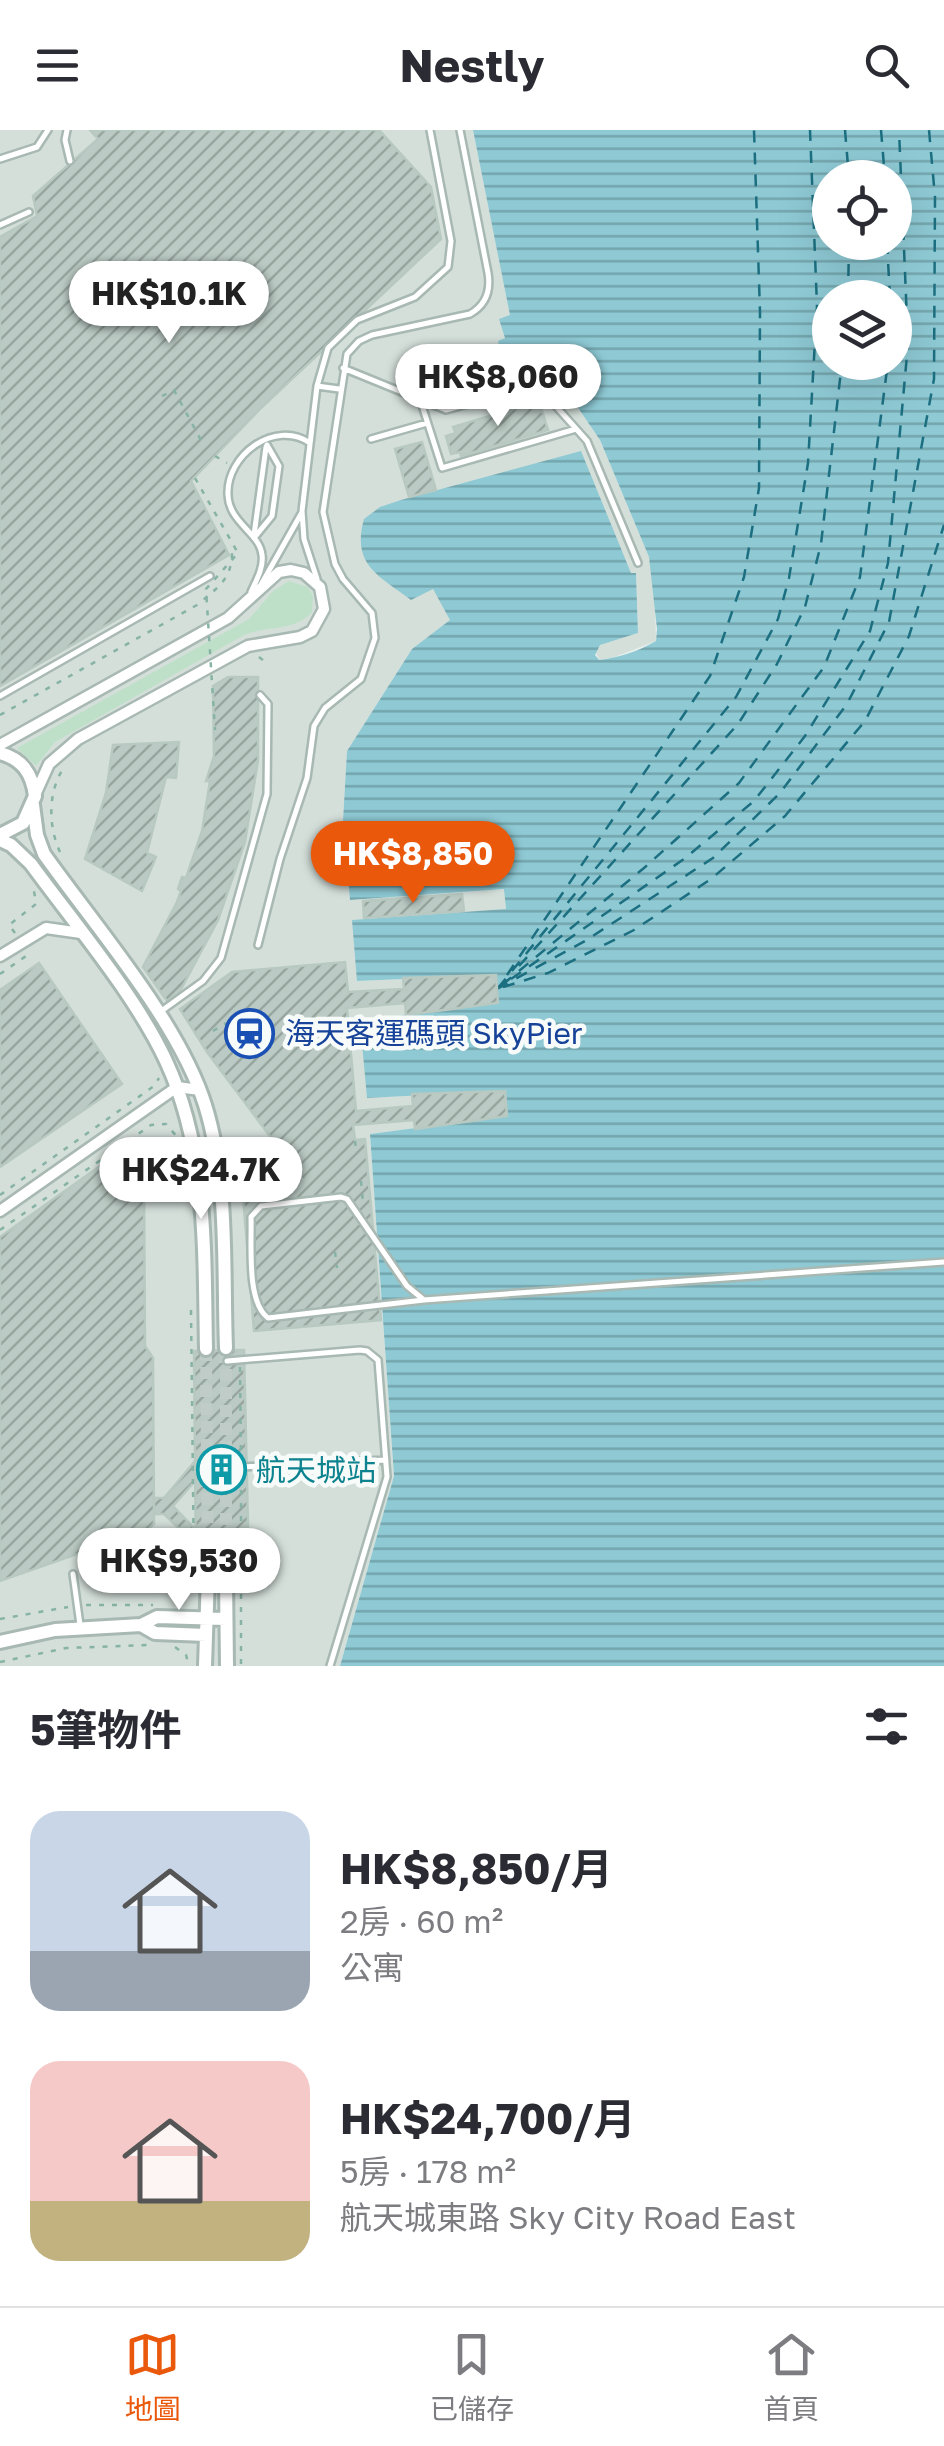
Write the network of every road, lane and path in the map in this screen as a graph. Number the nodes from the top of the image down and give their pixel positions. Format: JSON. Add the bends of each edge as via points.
{"nodes":[{"id":1,"x":48,"y":130,"type":"edge"},
{"id":2,"x":66,"y":130,"type":"edge"},
{"id":3,"x":430,"y":130,"type":"edge"},
{"id":4,"x":460,"y":130,"type":"edge"},
{"id":5,"x":0,"y":159,"type":"edge"},
{"id":6,"x":70,"y":162,"type":"dead end"},
{"id":7,"x":29,"y":212,"type":"dead end"},
{"id":8,"x":0,"y":224,"type":"edge"},
{"id":9,"x":344,"y":368,"type":"junction"},
{"id":10,"x":317,"y":386,"type":"junction"},
{"id":11,"x":340,"y":390,"type":"junction"},
{"id":12,"x":162,"y":396,"type":"dead end"},
{"id":13,"x":420,"y":399,"type":"junction"},
{"id":14,"x":428,"y":422,"type":"junction"},
{"id":15,"x":576,"y":429,"type":"junction"},
{"id":16,"x":372,"y":439,"type":"dead end"},
{"id":17,"x":267,"y":442,"type":"junction"},
{"id":18,"x":310,"y":443,"type":"junction"},
{"id":19,"x":204,"y":444,"type":"dead end"},
{"id":20,"x":215,"y":456,"type":"dead end"},
{"id":21,"x":234,"y":468,"type":"junction"},
{"id":22,"x":194,"y":478,"type":"dead end"},
{"id":23,"x":302,"y":511,"type":"junction"},
{"id":24,"x":254,"y":538,"type":"junction"},
{"id":25,"x":232,"y":552,"type":"dead end"},
{"id":26,"x":638,"y":563,"type":"dead end"},
{"id":27,"x":210,"y":576,"type":"dead end"},
{"id":28,"x":320,"y":587,"type":"junction"},
{"id":29,"x":250,"y":600,"type":"junction"},
{"id":30,"x":259,"y":657,"type":"dead end"},
{"id":31,"x":270,"y":664,"type":"dead end"},
{"id":32,"x":225,"y":670,"type":"dead end"},
{"id":33,"x":208,"y":680,"type":"dead end"},
{"id":34,"x":260,"y":695,"type":"dead end"},
{"id":35,"x":0,"y":696,"type":"edge"},
{"id":36,"x":0,"y":715,"type":"edge"},
{"id":37,"x":215,"y":730,"type":"dead end"},
{"id":38,"x":0,"y":745,"type":"edge"},
{"id":39,"x":0,"y":753,"type":"edge"},
{"id":40,"x":68,"y":760,"type":"dead end"},
{"id":41,"x":52,"y":797,"type":"dead end"},
{"id":42,"x":34,"y":801,"type":"junction"},
{"id":43,"x":0,"y":838,"type":"edge"},
{"id":44,"x":27,"y":881,"type":"dead end"},
{"id":45,"x":10,"y":926,"type":"junction"},
{"id":46,"x":0,"y":932,"type":"edge"},
{"id":47,"x":81,"y":933,"type":"junction"},
{"id":48,"x":20,"y":942,"type":"junction"},
{"id":49,"x":258,"y":945,"type":"dead end"},
{"id":50,"x":37,"y":948,"type":"dead end"},
{"id":51,"x":0,"y":956,"type":"edge"},
{"id":52,"x":0,"y":974,"type":"edge"},
{"id":53,"x":261,"y":1010,"type":"dead end"},
{"id":54,"x":158,"y":1014,"type":"junction"},
{"id":55,"x":253,"y":1016,"type":"dead end"},
{"id":56,"x":226,"y":1022,"type":"dead end"},
{"id":57,"x":340,"y":1025,"type":"dead end"},
{"id":58,"x":213,"y":1032,"type":"dead end"},
{"id":59,"x":341,"y":1034,"type":"dead end"},
{"id":60,"x":158,"y":1067,"type":"dead end"},
{"id":61,"x":177,"y":1087,"type":"junction"},
{"id":62,"x":200,"y":1090,"type":"junction"},
{"id":63,"x":179,"y":1140,"type":"dead end"},
{"id":64,"x":355,"y":1141,"type":"dead end"},
{"id":65,"x":356,"y":1150,"type":"dead end"},
{"id":66,"x":360,"y":1181,"type":"dead end"},
{"id":67,"x":0,"y":1195,"type":"edge"},
{"id":68,"x":364,"y":1203,"type":"dead end"},
{"id":69,"x":0,"y":1211,"type":"edge"},
{"id":70,"x":0,"y":1230,"type":"edge"},
{"id":71,"x":335,"y":1252,"type":"dead end"},
{"id":72,"x":944,"y":1262,"type":"edge"},
{"id":73,"x":338,"y":1268,"type":"dead end"},
{"id":74,"x":191,"y":1298,"type":"dead end"},
{"id":75,"x":424,"y":1300,"type":"junction"},
{"id":76,"x":206,"y":1349,"type":"tunnel mouth"},
{"id":77,"x":226,"y":1354,"type":"joint"},
{"id":78,"x":386,"y":1460,"type":"junction"},
{"id":79,"x":241,"y":1467,"type":"dead end"},
{"id":80,"x":74,"y":1574,"type":"dead end"},
{"id":81,"x":208,"y":1575,"type":"tunnel mouth"},
{"id":82,"x":226,"y":1580,"type":"tunnel mouth"},
{"id":83,"x":194,"y":1582,"type":"dead end"},
{"id":84,"x":207,"y":1618,"type":"junction"},
{"id":85,"x":226,"y":1619,"type":"junction"},
{"id":86,"x":141,"y":1625,"type":"junction"},
{"id":87,"x":80,"y":1628,"type":"junction"},
{"id":88,"x":206,"y":1635,"type":"junction"},
{"id":89,"x":227,"y":1636,"type":"junction"},
{"id":90,"x":4,"y":1638,"type":"edge"},
{"id":91,"x":156,"y":1646,"type":"dead end"},
{"id":92,"x":167,"y":1646,"type":"dead end"},
{"id":93,"x":0,"y":1662,"type":"edge"},
{"id":94,"x":189,"y":1666,"type":"edge"},
{"id":95,"x":205,"y":1666,"type":"edge"},
{"id":96,"x":227,"y":1666,"type":"edge"},
{"id":97,"x":330,"y":1666,"type":"edge"}],
"edges":[{"from":1,"to":5,"type":"lane","via":[[37,147]]},
{"from":2,"to":6,"type":"lane"},
{"from":3,"to":10,"type":"lane","via":[[451,242],[448,267],[415,298],[376,311],[342,334],[328,348]]},
{"from":4,"to":9,"type":"lane","via":[[487,297],[463,316],[365,338],[350,348]]},
{"from":7,"to":8,"type":"lane"},
{"from":9,"to":11,"type":"lane"},
{"from":9,"to":13,"type":"lane"},
{"from":10,"to":11,"type":"lane"},
{"from":10,"to":18,"type":"lane"},
{"from":11,"to":49,"type":"lane","via":[[323,512],[338,570],[374,618],[376,631],[361,679],[314,726],[306,784]]},
{"from":12,"to":19,"type":"path","via":[[174,390]]},
{"from":13,"to":14,"type":"lane"},
{"from":13,"to":15,"type":"lane","via":[[446,410],[537,385]]},
{"from":14,"to":15,"type":"lane","via":[[442,468]]},
{"from":14,"to":16,"type":"lane"},
{"from":15,"to":26,"type":"lane"},
{"from":17,"to":18,"type":"lane","via":[[290,434]]},
{"from":17,"to":21,"type":"lane"},
{"from":17,"to":24,"type":"lane"},
{"from":17,"to":24,"type":"lane","via":[[279,466],[272,516]]},
{"from":18,"to":23,"type":"lane"},
{"from":20,"to":21,"type":"path"},
{"from":21,"to":24,"type":"lane","via":[[228,496],[237,521]]},
{"from":22,"to":37,"type":"path","bridge":true,"via":[[238,552],[206,589]]},
{"from":23,"to":28,"type":"lane"},
{"from":23,"to":29,"type":"lane"},
{"from":24,"to":29,"type":"lane","via":[[262,556]]},
{"from":25,"to":36,"type":"path","via":[[232,570],[198,605]]},
{"from":27,"to":35,"type":"lane"},
{"from":28,"to":29,"type":"street","via":[[304,573],[284,570]]},
{"from":28,"to":42,"type":"street","via":[[324,610],[312,631],[248,646],[78,739],[49,764]]},
{"from":29,"to":38,"type":"street"},
{"from":30,"to":31,"type":"path"},
{"from":32,"to":33,"type":"path"},
{"from":34,"to":54,"type":"lane","via":[[268,704],[268,794],[221,958],[203,982]]},
{"from":39,"to":42,"type":"street","via":[[27,769]]},
{"from":40,"to":41,"type":"path"},
{"from":42,"to":43,"type":"street","via":[[24,823]]},
{"from":42,"to":54,"type":"street","via":[[44,854]]},
{"from":43,"to":47,"type":"street","via":[[25,857]]},
{"from":44,"to":45,"type":"path","via":[[36,904]]},
{"from":45,"to":46,"type":"path"},
{"from":45,"to":48,"type":"path"},
{"from":47,"to":48,"type":"street","via":[[53,927]]},
{"from":47,"to":61,"type":"street","via":[[153,1036]]},
{"from":48,"to":51,"type":"street"},
{"from":50,"to":52,"type":"path"},
{"from":53,"to":55,"type":"path"},
{"from":54,"to":62,"type":"street"},
{"from":56,"to":58,"type":"path"},
{"from":57,"to":59,"type":"path"},
{"from":60,"to":67,"type":"path","via":[[159,1079],[141,1095]]},
{"from":61,"to":62,"type":"street"},
{"from":61,"to":69,"type":"street"},
{"from":61,"to":76,"type":"street","via":[[201,1192]]},
{"from":62,"to":77,"type":"street","via":[[218,1170]]},
{"from":63,"to":70,"type":"path","via":[[172,1128],[152,1125]]},
{"from":64,"to":65,"type":"path"},
{"from":66,"to":68,"type":"path"},
{"from":71,"to":73,"type":"path"},
{"from":72,"to":75,"type":"lane"},
{"from":74,"to":83,"type":"path"},
{"from":75,"to":75,"type":"lane","via":[[407,1286],[347,1199],[261,1206],[251,1217],[254,1300],[268,1318]]},
{"from":77,"to":78,"type":"lane","via":[[374,1354]]},
{"from":78,"to":79,"type":"lane"},
{"from":78,"to":97,"type":"lane","via":[[384,1492]]},
{"from":80,"to":87,"type":"lane"},
{"from":81,"to":84,"type":"street"},
{"from":82,"to":85,"type":"street"},
{"from":84,"to":85,"type":"street"},
{"from":84,"to":86,"type":"street","via":[[156,1617]]},
{"from":84,"to":88,"type":"street"},
{"from":85,"to":89,"type":"street"},
{"from":86,"to":87,"type":"street"},
{"from":86,"to":88,"type":"street","via":[[154,1633]]},
{"from":87,"to":90,"type":"street"},
{"from":88,"to":89,"type":"lane"},
{"from":88,"to":95,"type":"street"},
{"from":89,"to":96,"type":"street"},
{"from":91,"to":93,"type":"path","via":[[66,1648]]},
{"from":92,"to":94,"type":"path","via":[[180,1649]]}]}
